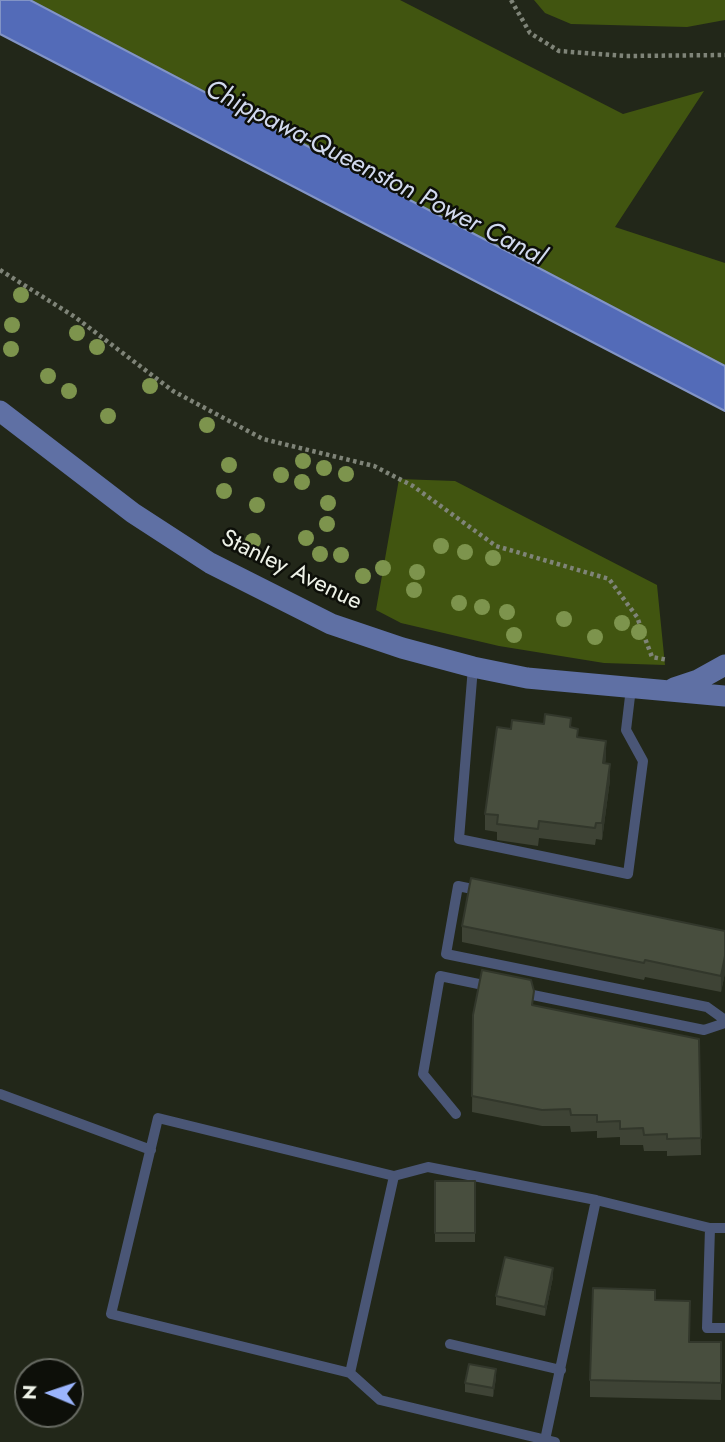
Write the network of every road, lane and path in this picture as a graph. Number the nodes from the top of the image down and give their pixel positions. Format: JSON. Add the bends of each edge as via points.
{"nodes":[{"id":1,"x":511,"y":0,"type":"edge"},
{"id":2,"x":725,"y":55,"type":"edge"},
{"id":3,"x":0,"y":270,"type":"edge"},
{"id":4,"x":0,"y":411,"type":"edge"},
{"id":5,"x":668,"y":660,"type":"dead end"},
{"id":6,"x":725,"y":665,"type":"edge"},
{"id":7,"x":473,"y":667,"type":"junction"},
{"id":8,"x":631,"y":688,"type":"junction"},
{"id":9,"x":662,"y":691,"type":"junction"},
{"id":10,"x":725,"y":696,"type":"edge"},
{"id":11,"x":498,"y":894,"type":"edge"},
{"id":12,"x":725,"y":1021,"type":"edge"},
{"id":13,"x":0,"y":1094,"type":"edge"},
{"id":14,"x":456,"y":1114,"type":"dead end"},
{"id":15,"x":151,"y":1150,"type":"junction"},
{"id":16,"x":394,"y":1176,"type":"junction"},
{"id":17,"x":596,"y":1200,"type":"junction"},
{"id":18,"x":710,"y":1227,"type":"junction"},
{"id":19,"x":725,"y":1228,"type":"edge"},
{"id":20,"x":725,"y":1328,"type":"edge"},
{"id":21,"x":450,"y":1344,"type":"dead end"},
{"id":22,"x":561,"y":1370,"type":"junction"},
{"id":23,"x":350,"y":1373,"type":"junction"},
{"id":24,"x":517,"y":1437,"type":"edge"},
{"id":25,"x":550,"y":1441,"type":"edge"}],
"edges":[{"from":1,"to":2,"type":"path","via":[[530,33],[559,51]]},
{"from":3,"to":5,"type":"path","via":[[75,317],[173,391],[263,439],[374,466],[413,486],[496,546],[609,579],[637,617],[652,657]]},
{"from":4,"to":7,"type":"main road","name":"Stanley Avenue","via":[[133,513],[211,563],[331,624]]},
{"from":6,"to":9,"type":"main road","via":[[698,680]]},
{"from":7,"to":8,"type":"main road","name":"Stanley Avenue","via":[[527,678]]},
{"from":7,"to":8,"type":"lane","via":[[459,839],[628,874],[643,761],[626,730]]},
{"from":8,"to":9,"type":"main road","name":"Stanley Avenue"},
{"from":9,"to":10,"type":"main road","name":"Stanley Avenue"},
{"from":11,"to":12,"type":"lane","via":[[458,886],[446,954],[707,1007]]},
{"from":12,"to":14,"type":"lane","via":[[704,1030],[440,976],[423,1074]]},
{"from":13,"to":15,"type":"lane"},
{"from":15,"to":16,"type":"lane","via":[[158,1118]]},
{"from":15,"to":23,"type":"lane","via":[[111,1314]]},
{"from":16,"to":17,"type":"lane","via":[[428,1167]]},
{"from":16,"to":23,"type":"lane"},
{"from":17,"to":18,"type":"lane"},
{"from":17,"to":22,"type":"lane"},
{"from":18,"to":19,"type":"lane"},
{"from":18,"to":20,"type":"lane","via":[[707,1328]]},
{"from":21,"to":22,"type":"lane"},
{"from":22,"to":25,"type":"lane"},
{"from":23,"to":24,"type":"lane","via":[[380,1400]]},
{"from":24,"to":25,"type":"lane"}]}
